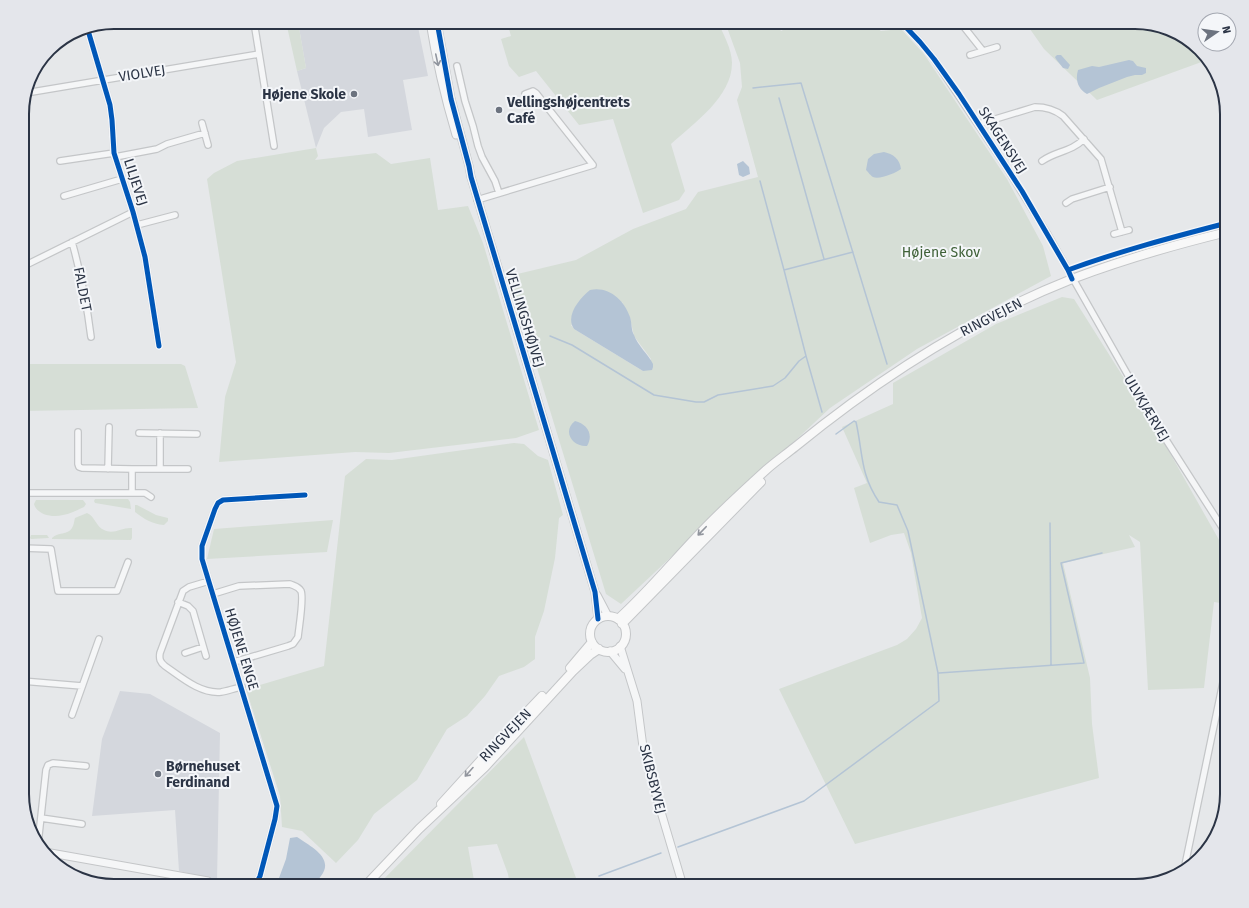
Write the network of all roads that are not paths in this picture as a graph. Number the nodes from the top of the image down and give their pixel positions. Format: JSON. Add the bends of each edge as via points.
{"nodes":[{"id":1,"x":255,"y":29,"type":"edge"},
{"id":2,"x":431,"y":29,"type":"edge"},
{"id":3,"x":438,"y":29,"type":"edge"},
{"id":4,"x":908,"y":29,"type":"edge"},
{"id":5,"x":966,"y":29,"type":"edge"},
{"id":6,"x":88,"y":34,"type":"edge"},
{"id":7,"x":997,"y":47,"type":"dead end"},
{"id":8,"x":983,"y":51,"type":"junction"},
{"id":9,"x":259,"y":54,"type":"junction"},
{"id":10,"x":970,"y":56,"type":"dead end"},
{"id":11,"x":457,"y":66,"type":"dead end"},
{"id":12,"x":103,"y":80,"type":"junction"},
{"id":13,"x":32,"y":92,"type":"edge"},
{"id":14,"x":526,"y":94,"type":"dead end"},
{"id":15,"x":202,"y":123,"type":"dead end"},
{"id":16,"x":979,"y":124,"type":"junction"},
{"id":17,"x":205,"y":133,"type":"junction"},
{"id":18,"x":1084,"y":139,"type":"junction"},
{"id":19,"x":208,"y":145,"type":"dead end"},
{"id":20,"x":274,"y":146,"type":"dead end"},
{"id":21,"x":114,"y":155,"type":"junction"},
{"id":22,"x":60,"y":161,"type":"dead end"},
{"id":23,"x":1042,"y":161,"type":"dead end"},
{"id":24,"x":471,"y":177,"type":"junction"},
{"id":25,"x":122,"y":179,"type":"junction"},
{"id":26,"x":1110,"y":187,"type":"junction"},
{"id":27,"x":499,"y":193,"type":"junction"},
{"id":28,"x":64,"y":196,"type":"dead end"},
{"id":29,"x":477,"y":200,"type":"junction"},
{"id":30,"x":1066,"y":203,"type":"dead end"},
{"id":31,"x":133,"y":212,"type":"junction"},
{"id":32,"x":175,"y":215,"type":"dead end"},
{"id":33,"x":137,"y":225,"type":"junction"},
{"id":34,"x":1129,"y":230,"type":"dead end"},
{"id":35,"x":1122,"y":232,"type":"junction"},
{"id":36,"x":1114,"y":234,"type":"dead end"},
{"id":37,"x":1220,"y":234,"type":"edge"},
{"id":38,"x":72,"y":242,"type":"junction"},
{"id":39,"x":29,"y":264,"type":"edge"},
{"id":40,"x":1072,"y":279,"type":"junction"},
{"id":41,"x":91,"y":337,"type":"dead end"},
{"id":42,"x":159,"y":346,"type":"dead end"},
{"id":43,"x":109,"y":427,"type":"dead end"},
{"id":44,"x":78,"y":432,"type":"dead end"},
{"id":45,"x":139,"y":433,"type":"dead end"},
{"id":46,"x":160,"y":433,"type":"junction"},
{"id":47,"x":197,"y":434,"type":"dead end"},
{"id":48,"x":108,"y":468,"type":"junction"},
{"id":49,"x":132,"y":469,"type":"junction"},
{"id":50,"x":160,"y":469,"type":"junction"},
{"id":51,"x":188,"y":469,"type":"dead end"},
{"id":52,"x":29,"y":493,"type":"edge"},
{"id":53,"x":132,"y":493,"type":"junction"},
{"id":54,"x":305,"y":495,"type":"dead end"},
{"id":55,"x":152,"y":497,"type":"dead end"},
{"id":56,"x":1220,"y":524,"type":"edge"},
{"id":57,"x":29,"y":548,"type":"edge"},
{"id":58,"x":128,"y":562,"type":"dead end"},
{"id":59,"x":209,"y":581,"type":"junction"},
{"id":60,"x":595,"y":592,"type":"junction"},
{"id":61,"x":213,"y":594,"type":"junction"},
{"id":62,"x":178,"y":602,"type":"junction"},
{"id":63,"x":608,"y":616,"type":"junction"},
{"id":64,"x":598,"y":619,"type":"junction"},
{"id":65,"x":620,"y":622,"type":"junction"},
{"id":66,"x":99,"y":639,"type":"dead end"},
{"id":67,"x":592,"y":642,"type":"junction"},
{"id":68,"x":620,"y":646,"type":"junction"},
{"id":69,"x":203,"y":647,"type":"junction"},
{"id":70,"x":599,"y":649,"type":"junction"},
{"id":71,"x":610,"y":651,"type":"junction"},
{"id":72,"x":185,"y":653,"type":"dead end"},
{"id":73,"x":206,"y":656,"type":"dead end"},
{"id":74,"x":234,"y":662,"type":"junction"},
{"id":75,"x":628,"y":672,"type":"junction"},
{"id":76,"x":29,"y":681,"type":"edge"},
{"id":77,"x":82,"y":686,"type":"junction"},
{"id":78,"x":242,"y":686,"type":"junction"},
{"id":79,"x":1220,"y":697,"type":"edge"},
{"id":80,"x":72,"y":715,"type":"dead end"},
{"id":81,"x":86,"y":766,"type":"dead end"},
{"id":82,"x":41,"y":818,"type":"junction"},
{"id":83,"x":82,"y":824,"type":"dead end"},
{"id":84,"x":420,"y":829,"type":"junction"},
{"id":85,"x":39,"y":834,"type":"edge"},
{"id":86,"x":54,"y":854,"type":"edge"},
{"id":87,"x":1186,"y":862,"type":"edge"},
{"id":88,"x":182,"y":879,"type":"edge"},
{"id":89,"x":258,"y":879,"type":"edge"},
{"id":90,"x":372,"y":879,"type":"edge"},
{"id":91,"x":681,"y":879,"type":"edge"}],
"edges":[{"from":1,"to":9,"type":"street"},
{"from":2,"to":24,"type":"street","name":"VELLINGSHØJVEJ","one_way":true,"via":[[445,100],[465,167]]},
{"from":3,"to":24,"type":"street","name":"VELLINGSHØJVEJ","via":[[451,99]]},
{"from":4,"to":16,"type":"street","name":"SKAGENSVEJ","via":[[934,59]]},
{"from":5,"to":8,"type":"street"},
{"from":6,"to":12,"type":"street","name":"LILJEVEJ"},
{"from":7,"to":8,"type":"street"},
{"from":8,"to":10,"type":"street"},
{"from":9,"to":12,"type":"street","name":"VIOLVEJ"},
{"from":9,"to":20,"type":"street"},
{"from":11,"to":27,"type":"street","via":[[478,146]]},
{"from":12,"to":13,"type":"street","name":"VIOLVEJ"},
{"from":12,"to":21,"type":"street","name":"LILJEVEJ","via":[[110,105]]},
{"from":14,"to":27,"type":"street","via":[[536,93],[593,165]]},
{"from":15,"to":17,"type":"street"},
{"from":16,"to":18,"type":"street","via":[[1042,107],[1063,116]]},
{"from":16,"to":40,"type":"street","name":"SKAGENSVEJ","via":[[1022,191]]},
{"from":17,"to":19,"type":"street"},
{"from":17,"to":21,"type":"street","name":"LILJEVEJ","via":[[157,149]]},
{"from":18,"to":23,"type":"street","via":[[1076,146]]},
{"from":18,"to":26,"type":"street","via":[[1101,159]]},
{"from":21,"to":22,"type":"street","name":"LILJEVEJ"},
{"from":21,"to":25,"type":"street","name":"LILJEVEJ"},
{"from":24,"to":29,"type":"street","name":"VELLINGSHØJVEJ"},
{"from":25,"to":28,"type":"street","name":"LILJEVEJ"},
{"from":25,"to":31,"type":"street","name":"LILJEVEJ"},
{"from":26,"to":30,"type":"street"},
{"from":26,"to":35,"type":"street"},
{"from":27,"to":29,"type":"street"},
{"from":29,"to":60,"type":"street","name":"VELLINGSHØJVEJ"},
{"from":31,"to":33,"type":"street","name":"LILJEVEJ"},
{"from":31,"to":38,"type":"street"},
{"from":32,"to":33,"type":"street","name":"LILJEVEJ"},
{"from":33,"to":42,"type":"street","name":"LILJEVEJ","via":[[145,257]]},
{"from":34,"to":35,"type":"street"},
{"from":35,"to":36,"type":"street"},
{"from":37,"to":40,"type":"main road","name":"RINGVEJEN","via":[[1153,251]]},
{"from":38,"to":39,"type":"street"},
{"from":38,"to":41,"type":"street","name":"FALDET"},
{"from":40,"to":56,"type":"street","name":"ULVKJÆRVEJ","via":[[1154,421]]},
{"from":40,"to":65,"type":"main road","name":"RINGVEJEN","via":[[995,314],[937,346],[884,379],[836,414],[767,469],[702,531]]},
{"from":43,"to":48,"type":"street"},
{"from":44,"to":48,"type":"street","via":[[79,467]]},
{"from":45,"to":46,"type":"street"},
{"from":46,"to":47,"type":"street"},
{"from":46,"to":50,"type":"street"},
{"from":48,"to":49,"type":"street"},
{"from":49,"to":50,"type":"street"},
{"from":49,"to":53,"type":"street"},
{"from":50,"to":51,"type":"street"},
{"from":52,"to":53,"type":"street"},
{"from":53,"to":55,"type":"street","via":[[145,493]]},
{"from":54,"to":59,"type":"street","name":"HØJENE ENGE","via":[[229,499],[218,504],[202,546]]},
{"from":57,"to":58,"type":"street","via":[[51,549],[58,591],[117,591]]},
{"from":59,"to":61,"type":"street","name":"HØJENE ENGE"},
{"from":59,"to":62,"type":"street","name":"HØJENE ENGE","via":[[183,591]]},
{"from":60,"to":63,"type":"street","name":"VELLINGSHØJVEJ"},
{"from":60,"to":64,"type":"street","name":"VELLINGSHØJVEJ"},
{"from":61,"to":74,"type":"street","name":"HØJENE ENGE"},
{"from":61,"to":74,"type":"street","name":"HØJENE ENGE","via":[[239,586],[290,584],[300,590],[296,642]]},
{"from":62,"to":69,"type":"street","via":[[193,611]]},
{"from":62,"to":78,"type":"street","name":"HØJENE ENGE","via":[[160,653],[160,662],[201,689],[221,692]]},
{"from":63,"to":64,"type":"main road"},
{"from":63,"to":65,"type":"main road"},
{"from":64,"to":67,"type":"main road","via":[[591,628]]},
{"from":65,"to":68,"type":"main road","via":[[625,636]]},
{"from":66,"to":77,"type":"street"},
{"from":67,"to":70,"type":"main road"},
{"from":67,"to":84,"type":"main road","name":"RINGVEJEN","one_way":true,"via":[[480,760]]},
{"from":68,"to":71,"type":"main road"},
{"from":68,"to":75,"type":"street","name":"SKIBSBYVEJ"},
{"from":69,"to":72,"type":"street"},
{"from":69,"to":73,"type":"street"},
{"from":70,"to":71,"type":"main road"},
{"from":70,"to":84,"type":"main road","name":"RINGVEJEN","via":[[573,671],[486,766]]},
{"from":71,"to":75,"type":"street","name":"SKIBSBYVEJ"},
{"from":74,"to":78,"type":"street","name":"HØJENE ENGE"},
{"from":75,"to":91,"type":"street","name":"SKIBSBYVEJ","via":[[639,707],[648,768]]},
{"from":76,"to":77,"type":"street"},
{"from":77,"to":80,"type":"street"},
{"from":78,"to":89,"type":"street","name":"HØJENE ENGE","via":[[277,806]]},
{"from":79,"to":87,"type":"street"},
{"from":81,"to":82,"type":"street","via":[[53,763],[48,765]]},
{"from":82,"to":83,"type":"street"},
{"from":82,"to":85,"type":"street"},
{"from":84,"to":90,"type":"main road","name":"RINGVEJEN"},
{"from":86,"to":88,"type":"street"}]}
